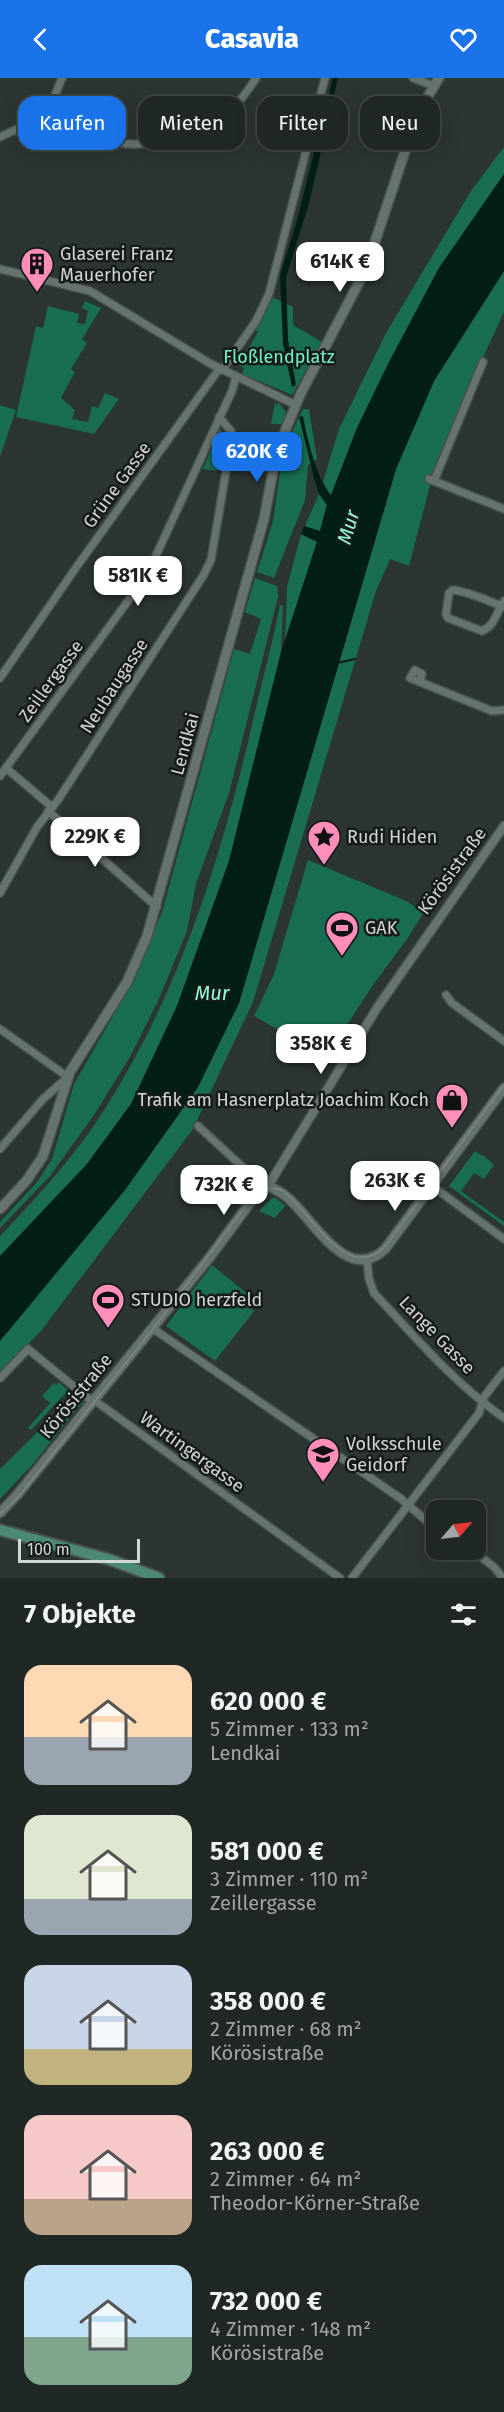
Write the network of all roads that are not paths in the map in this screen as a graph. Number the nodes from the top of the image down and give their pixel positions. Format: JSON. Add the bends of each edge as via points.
{"nodes":[{"id":1,"x":62,"y":78,"type":"edge"},
{"id":2,"x":256,"y":78,"type":"edge"},
{"id":3,"x":325,"y":78,"type":"edge"},
{"id":4,"x":413,"y":78,"type":"edge"},
{"id":5,"x":436,"y":82,"type":"edge"},
{"id":6,"x":55,"y":96,"type":"edge"},
{"id":7,"x":18,"y":130,"type":"edge"},
{"id":8,"x":0,"y":136,"type":"edge"},
{"id":9,"x":126,"y":145,"type":"edge"},
{"id":10,"x":0,"y":268,"type":"edge"},
{"id":11,"x":483,"y":362,"type":"dead end"},
{"id":12,"x":221,"y":370,"type":"junction"},
{"id":13,"x":236,"y":377,"type":"junction"},
{"id":14,"x":296,"y":405,"type":"junction"},
{"id":15,"x":219,"y":417,"type":"junction"},
{"id":16,"x":504,"y":509,"type":"edge"},
{"id":17,"x":503,"y":604,"type":"edge"},
{"id":18,"x":416,"y":670,"type":"dead end"},
{"id":19,"x":0,"y":678,"type":"edge"},
{"id":20,"x":504,"y":710,"type":"edge"},
{"id":21,"x":2,"y":772,"type":"edge"},
{"id":22,"x":50,"y":809,"type":"junction"},
{"id":23,"x":504,"y":826,"type":"edge"},
{"id":24,"x":0,"y":893,"type":"edge"},
{"id":25,"x":157,"y":907,"type":"junction"},
{"id":26,"x":446,"y":995,"type":"dead end"},
{"id":27,"x":0,"y":1029,"type":"edge"},
{"id":28,"x":504,"y":1041,"type":"edge"},
{"id":29,"x":68,"y":1077,"type":"junction"},
{"id":30,"x":503,"y":1093,"type":"edge"},
{"id":31,"x":198,"y":1126,"type":"dead end"},
{"id":32,"x":0,"y":1149,"type":"edge"},
{"id":33,"x":268,"y":1186,"type":"junction"},
{"id":34,"x":432,"y":1186,"type":"junction"},
{"id":35,"x":0,"y":1209,"type":"edge"},
{"id":36,"x":504,"y":1239,"type":"edge"},
{"id":37,"x":367,"y":1260,"type":"junction"},
{"id":38,"x":152,"y":1328,"type":"junction"},
{"id":39,"x":504,"y":1371,"type":"edge"},
{"id":40,"x":0,"y":1378,"type":"edge"},
{"id":41,"x":94,"y":1400,"type":"junction"},
{"id":42,"x":483,"y":1404,"type":"junction"},
{"id":43,"x":504,"y":1418,"type":"edge"},
{"id":44,"x":409,"y":1505,"type":"junction"},
{"id":45,"x":0,"y":1513,"type":"edge"},
{"id":46,"x":426,"y":1521,"type":"edge"},
{"id":47,"x":0,"y":1530,"type":"edge"},
{"id":48,"x":485,"y":1560,"type":"edge"},
{"id":49,"x":159,"y":1578,"type":"edge"},
{"id":50,"x":340,"y":1578,"type":"edge"},
{"id":51,"x":352,"y":1578,"type":"edge"},
{"id":52,"x":503,"y":1578,"type":"edge"}],
"edges":[{"from":1,"to":6,"type":"street"},
{"from":2,"to":9,"type":"street","via":[[240,102],[211,128],[174,140]]},
{"from":3,"to":12,"type":"street","via":[[269,294],[256,321]]},
{"from":4,"to":5,"type":"street"},
{"from":5,"to":14,"type":"main road","name":"Lendkai","via":[[412,130],[366,269]]},
{"from":7,"to":8,"type":"street"},
{"from":10,"to":12,"type":"street","via":[[90,291]]},
{"from":11,"to":16,"type":"street","via":[[431,480]]},
{"from":12,"to":13,"type":"street"},
{"from":12,"to":19,"type":"street","name":"Grüne Gasse"},
{"from":13,"to":14,"type":"street"},
{"from":13,"to":15,"type":"street","name":"Zeillergasse"},
{"from":14,"to":25,"type":"main road","name":"Lendkai","via":[[277,453],[264,519]]},
{"from":15,"to":21,"type":"street","name":"Zeillergasse","via":[[147,575]]},
{"from":15,"to":22,"type":"street","name":"Neubaugasse","via":[[232,436],[211,560]]},
{"from":17,"to":17,"type":"street","via":[[453,590],[446,614],[482,631],[488,629]]},
{"from":18,"to":20,"type":"street","via":[[410,678],[492,711]]},
{"from":21,"to":22,"type":"street"},
{"from":22,"to":24,"type":"street","name":"Neubaugasse"},
{"from":22,"to":25,"type":"street"},
{"from":23,"to":33,"type":"street","name":"Körösistraße","via":[[377,1008]]},
{"from":25,"to":29,"type":"main road","name":"Lendkai","via":[[127,981]]},
{"from":26,"to":28,"type":"street"},
{"from":27,"to":29,"type":"street"},
{"from":29,"to":32,"type":"street","name":"Lendkai","via":[[43,1099]]},
{"from":29,"to":35,"type":"main road","name":"Lendkai","via":[[43,1156]]},
{"from":30,"to":34,"type":"main road"},
{"from":31,"to":33,"type":"street"},
{"from":33,"to":37,"type":"main road","via":[[286,1196],[347,1257]]},
{"from":33,"to":38,"type":"main road","name":"Körösistraße","via":[[252,1200]]},
{"from":34,"to":36,"type":"street"},
{"from":34,"to":37,"type":"main road","via":[[385,1249]]},
{"from":37,"to":42,"type":"street","name":"Lange Gasse","via":[[374,1293],[441,1366]]},
{"from":38,"to":41,"type":"main road","name":"Körösistraße"},
{"from":38,"to":44,"type":"street"},
{"from":39,"to":42,"type":"street"},
{"from":40,"to":41,"type":"street","name":"Wartingergasse","via":[[28,1349]]},
{"from":41,"to":45,"type":"main road","name":"Körösistraße"},
{"from":41,"to":50,"type":"street","name":"Wartingergasse"},
{"from":42,"to":43,"type":"street","name":"Lange Gasse"},
{"from":42,"to":44,"type":"street"},
{"from":44,"to":46,"type":"street"},
{"from":44,"to":51,"type":"street"},
{"from":47,"to":49,"type":"main road","via":[[108,1559]]},
{"from":48,"to":52,"type":"street"}]}
